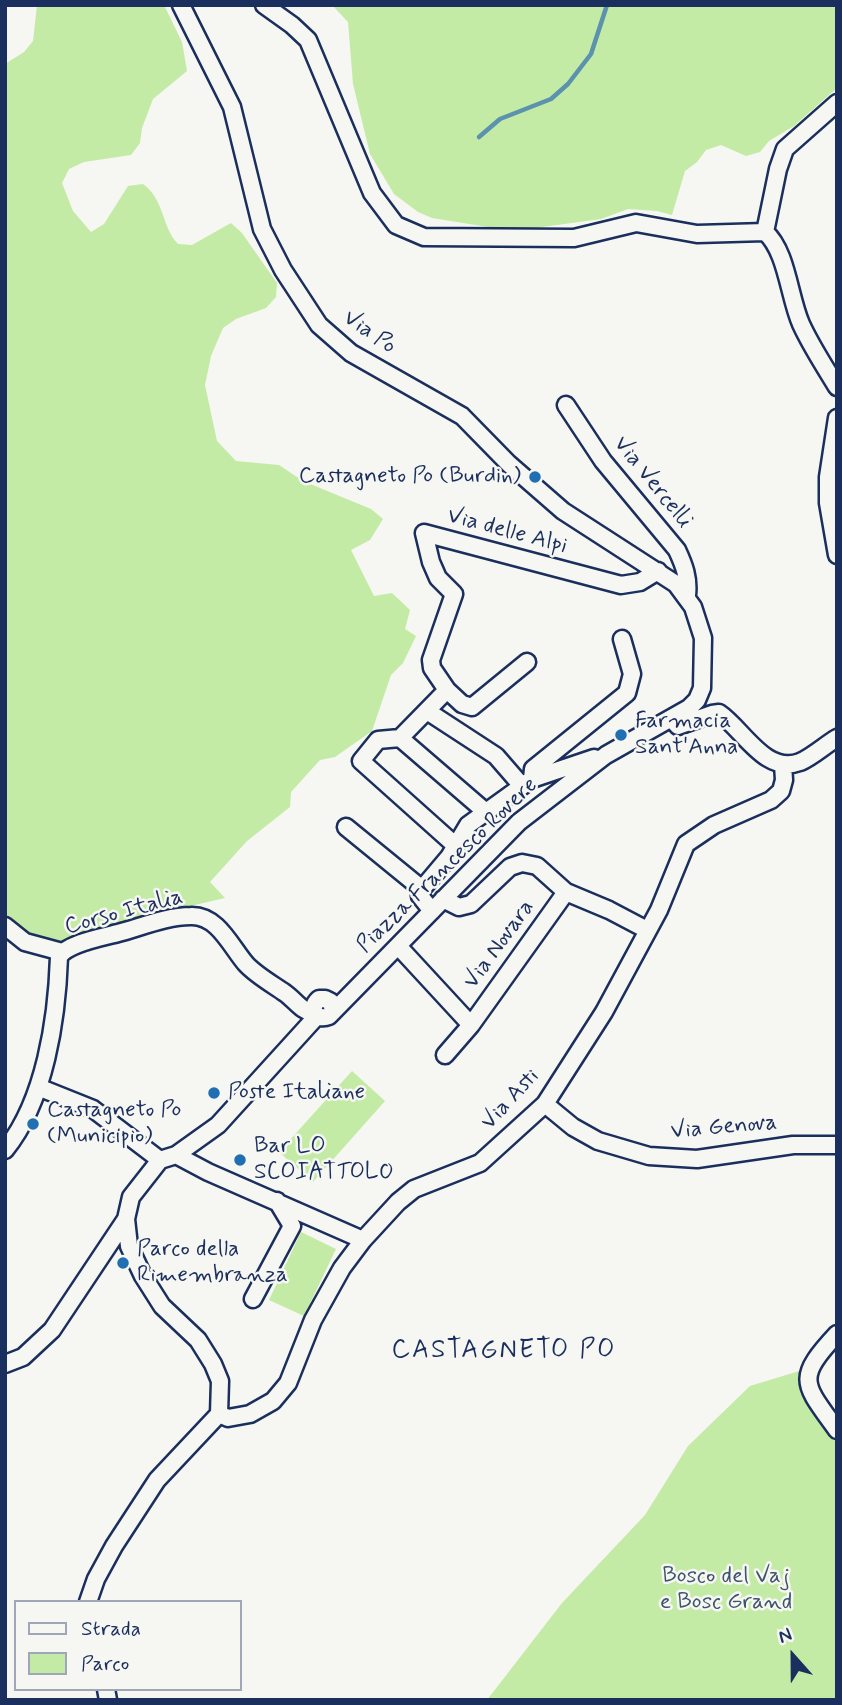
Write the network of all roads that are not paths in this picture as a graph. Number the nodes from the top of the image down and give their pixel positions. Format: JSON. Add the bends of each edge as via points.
{"nodes":[{"id":1,"x":181,"y":5,"type":"edge"},
{"id":2,"x":264,"y":5,"type":"edge"},
{"id":3,"x":837,"y":103,"type":"edge"},
{"id":4,"x":765,"y":232,"type":"junction"},
{"id":5,"x":837,"y":387,"type":"edge"},
{"id":6,"x":566,"y":405,"type":"dead end"},
{"id":7,"x":837,"y":418,"type":"edge"},
{"id":8,"x":835,"y":442,"type":"edge"},
{"id":9,"x":837,"y":555,"type":"edge"},
{"id":10,"x":657,"y":571,"type":"junction"},
{"id":11,"x":681,"y":589,"type":"junction"},
{"id":12,"x":622,"y":639,"type":"dead end"},
{"id":13,"x":527,"y":662,"type":"dead end"},
{"id":14,"x":447,"y":690,"type":"junction"},
{"id":15,"x":427,"y":711,"type":"junction"},
{"id":16,"x":671,"y":718,"type":"junction"},
{"id":17,"x":400,"y":738,"type":"junction"},
{"id":18,"x":837,"y":738,"type":"edge"},
{"id":19,"x":606,"y":755,"type":"junction"},
{"id":20,"x":783,"y":764,"type":"junction"},
{"id":21,"x":527,"y":782,"type":"junction"},
{"id":22,"x":487,"y":813,"type":"junction"},
{"id":23,"x":346,"y":827,"type":"dead end"},
{"id":24,"x":456,"y":846,"type":"junction"},
{"id":25,"x":422,"y":889,"type":"junction"},
{"id":26,"x":566,"y":892,"type":"junction"},
{"id":27,"x":438,"y":905,"type":"junction"},
{"id":28,"x":5,"y":926,"type":"edge"},
{"id":29,"x":647,"y":930,"type":"junction"},
{"id":30,"x":399,"y":947,"type":"junction"},
{"id":31,"x":62,"y":952,"type":"junction"},
{"id":32,"x":321,"y":1008,"type":"junction"},
{"id":33,"x":471,"y":1025,"type":"junction"},
{"id":34,"x":444,"y":1055,"type":"dead end"},
{"id":35,"x":38,"y":1087,"type":"junction"},
{"id":36,"x":545,"y":1104,"type":"junction"},
{"id":37,"x":837,"y":1145,"type":"edge"},
{"id":38,"x":5,"y":1150,"type":"edge"},
{"id":39,"x":168,"y":1158,"type":"junction"},
{"id":40,"x":277,"y":1201,"type":"junction"},
{"id":41,"x":126,"y":1219,"type":"junction"},
{"id":42,"x":363,"y":1240,"type":"junction"},
{"id":43,"x":253,"y":1299,"type":"dead end"},
{"id":44,"x":837,"y":1334,"type":"edge"},
{"id":45,"x":5,"y":1364,"type":"edge"},
{"id":46,"x":219,"y":1415,"type":"junction"},
{"id":47,"x":837,"y":1430,"type":"edge"},
{"id":48,"x":89,"y":1600,"type":"edge"}],
"edges":[{"from":1,"to":10,"type":"street","name":"Via Po","via":[[232,107],[262,229],[318,325],[351,354],[463,416],[563,511]]},
{"from":2,"to":4,"type":"street","via":[[308,40],[372,193],[396,225],[424,237],[574,238],[636,223],[697,234]]},
{"from":3,"to":4,"type":"street","via":[[785,149]]},
{"from":4,"to":5,"type":"street","via":[[780,257],[801,323]]},
{"from":6,"to":11,"type":"street","name":"Via Vercelli","via":[[603,461],[677,550],[688,584]]},
{"from":7,"to":8,"type":"street"},
{"from":8,"to":9,"type":"street","via":[[828,503]]},
{"from":10,"to":11,"type":"street","name":"Via Po"},
{"from":10,"to":14,"type":"street","name":"Via delle Alpi","via":[[640,582],[621,586],[424,533],[438,578],[453,594],[431,660]]},
{"from":11,"to":16,"type":"street","name":"Via Vercelli","via":[[701,628],[702,688],[689,708]]},
{"from":12,"to":21,"type":"street","via":[[632,674],[627,693],[533,769]]},
{"from":13,"to":14,"type":"street","via":[[472,707]]},
{"from":14,"to":15,"type":"street"},
{"from":15,"to":17,"type":"street"},
{"from":15,"to":21,"type":"street"},
{"from":16,"to":19,"type":"street","name":"Via Vercelli"},
{"from":16,"to":20,"type":"street","via":[[678,726],[719,713],[768,759]]},
{"from":17,"to":22,"type":"street"},
{"from":17,"to":24,"type":"street","via":[[378,740],[361,761]]},
{"from":18,"to":20,"type":"street","via":[[799,762]]},
{"from":19,"to":21,"type":"street"},
{"from":19,"to":27,"type":"street","name":"Piazza Francesco Rovere","via":[[519,822]]},
{"from":20,"to":29,"type":"street","name":"Via Asti","via":[[781,791],[771,800],[714,825],[686,844]]},
{"from":21,"to":22,"type":"street"},
{"from":22,"to":24,"type":"street","via":[[468,825]]},
{"from":23,"to":25,"type":"street"},
{"from":24,"to":25,"type":"street"},
{"from":25,"to":27,"type":"street","via":[[420,896]]},
{"from":26,"to":27,"type":"street","via":[[537,866],[522,863],[510,867],[471,904]]},
{"from":26,"to":29,"type":"street"},
{"from":26,"to":33,"type":"street","name":"Via Novara"},
{"from":27,"to":30,"type":"street","name":"Piazza Francesco Rovere"},
{"from":28,"to":31,"type":"street","via":[[24,942]]},
{"from":29,"to":36,"type":"street","name":"Via Asti","via":[[604,1012]]},
{"from":30,"to":32,"type":"street","name":"Piazza Francesco Rovere","via":[[341,1006]]},
{"from":30,"to":33,"type":"street","name":"Via Novara"},
{"from":31,"to":32,"type":"street","name":"Corso Italia","via":[[193,916],[210,921],[247,965],[290,997]]},
{"from":31,"to":35,"type":"street","name":"Corso Italia"},
{"from":32,"to":39,"type":"street","name":"Piazza Francesco Rovere","via":[[218,1125]]},
{"from":33,"to":34,"type":"street","name":"Via Novara"},
{"from":35,"to":38,"type":"street","name":"Corso Italia"},
{"from":35,"to":39,"type":"street","via":[[93,1109]]},
{"from":36,"to":37,"type":"street","name":"Via Genova","via":[[598,1141],[649,1156],[697,1159],[793,1145]]},
{"from":36,"to":42,"type":"street","name":"Via Asti","via":[[480,1163],[408,1193]]},
{"from":39,"to":40,"type":"street"},
{"from":39,"to":41,"type":"street","name":"Piazza Francesco Rovere","via":[[131,1197]]},
{"from":40,"to":42,"type":"street"},
{"from":40,"to":43,"type":"street","via":[[292,1226]]},
{"from":41,"to":45,"type":"street","name":"Piazza Francesco Rovere","via":[[52,1330],[23,1357]]},
{"from":41,"to":46,"type":"street","via":[[129,1246],[143,1276],[162,1306],[198,1340],[214,1364],[220,1381]]},
{"from":42,"to":46,"type":"street","name":"Via Asti","via":[[313,1320],[288,1383],[272,1401],[250,1413],[228,1418]]},
{"from":44,"to":47,"type":"street","via":[[816,1356],[807,1375],[809,1387]]},
{"from":46,"to":48,"type":"street","via":[[157,1480],[114,1546]]}]}
